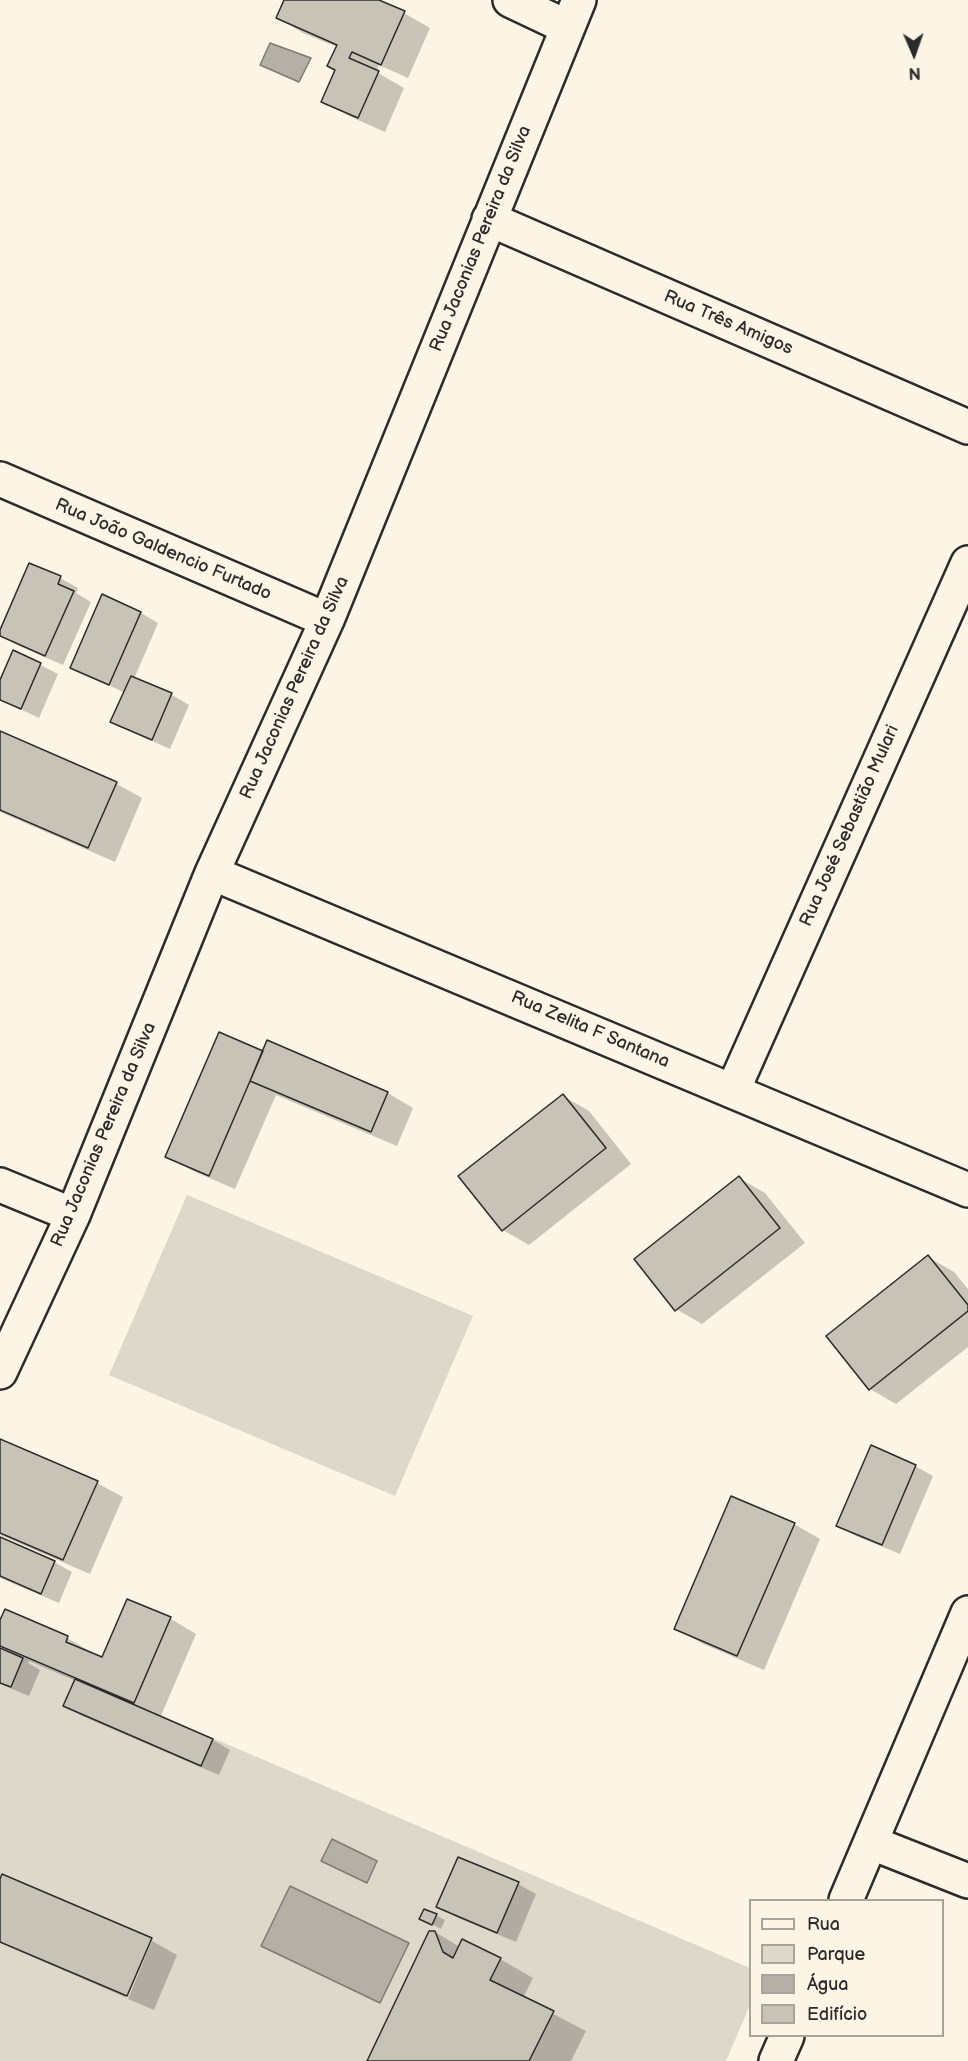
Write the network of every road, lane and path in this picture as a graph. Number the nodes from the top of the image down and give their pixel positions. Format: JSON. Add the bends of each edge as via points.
{"nodes":[{"id":1,"x":510,"y":0,"type":"edge"},
{"id":2,"x":573,"y":13,"type":"edge"},
{"id":3,"x":489,"y":219,"type":"junction"},
{"id":4,"x":968,"y":427,"type":"edge"},
{"id":5,"x":0,"y":479,"type":"edge"},
{"id":6,"x":968,"y":563,"type":"edge"},
{"id":7,"x":327,"y":620,"type":"junction"},
{"id":8,"x":212,"y":873,"type":"junction"},
{"id":9,"x":732,"y":1090,"type":"junction"},
{"id":10,"x":0,"y":1185,"type":"edge"},
{"id":11,"x":968,"y":1190,"type":"edge"},
{"id":12,"x":73,"y":1215,"type":"junction"},
{"id":13,"x":0,"y":1372,"type":"edge"},
{"id":14,"x":968,"y":1613,"type":"edge"},
{"id":15,"x":872,"y":1843,"type":"junction"},
{"id":16,"x":968,"y":1881,"type":"edge"},
{"id":17,"x":846,"y":1899,"type":"edge"},
{"id":18,"x":787,"y":2037,"type":"edge"},
{"id":19,"x":776,"y":2061,"type":"edge"}],
"edges":[{"from":1,"to":2,"type":"street"},
{"from":2,"to":3,"type":"street","name":"Rua Jaconias Pereira da Silva"},
{"from":3,"to":4,"type":"street","name":"Rua Três Amigos"},
{"from":3,"to":7,"type":"street","name":"Rua Jaconias Pereira da Silva"},
{"from":5,"to":7,"type":"street","name":"Rua João Galdencio Furtado"},
{"from":6,"to":9,"type":"street","name":"Rua José Sebastião Mulari"},
{"from":7,"to":8,"type":"street","name":"Rua Jaconias Pereira da Silva"},
{"from":8,"to":9,"type":"street","name":"Rua Zelita F Santana"},
{"from":8,"to":12,"type":"street","name":"Rua Jaconias Pereira da Silva"},
{"from":9,"to":11,"type":"street","name":"Rua Zelita F Santana"},
{"from":10,"to":12,"type":"street"},
{"from":12,"to":13,"type":"street","name":"Rua Jaconias Pereira da Silva"},
{"from":14,"to":15,"type":"street"},
{"from":15,"to":16,"type":"street"},
{"from":15,"to":17,"type":"street"},
{"from":18,"to":19,"type":"street"}]}
